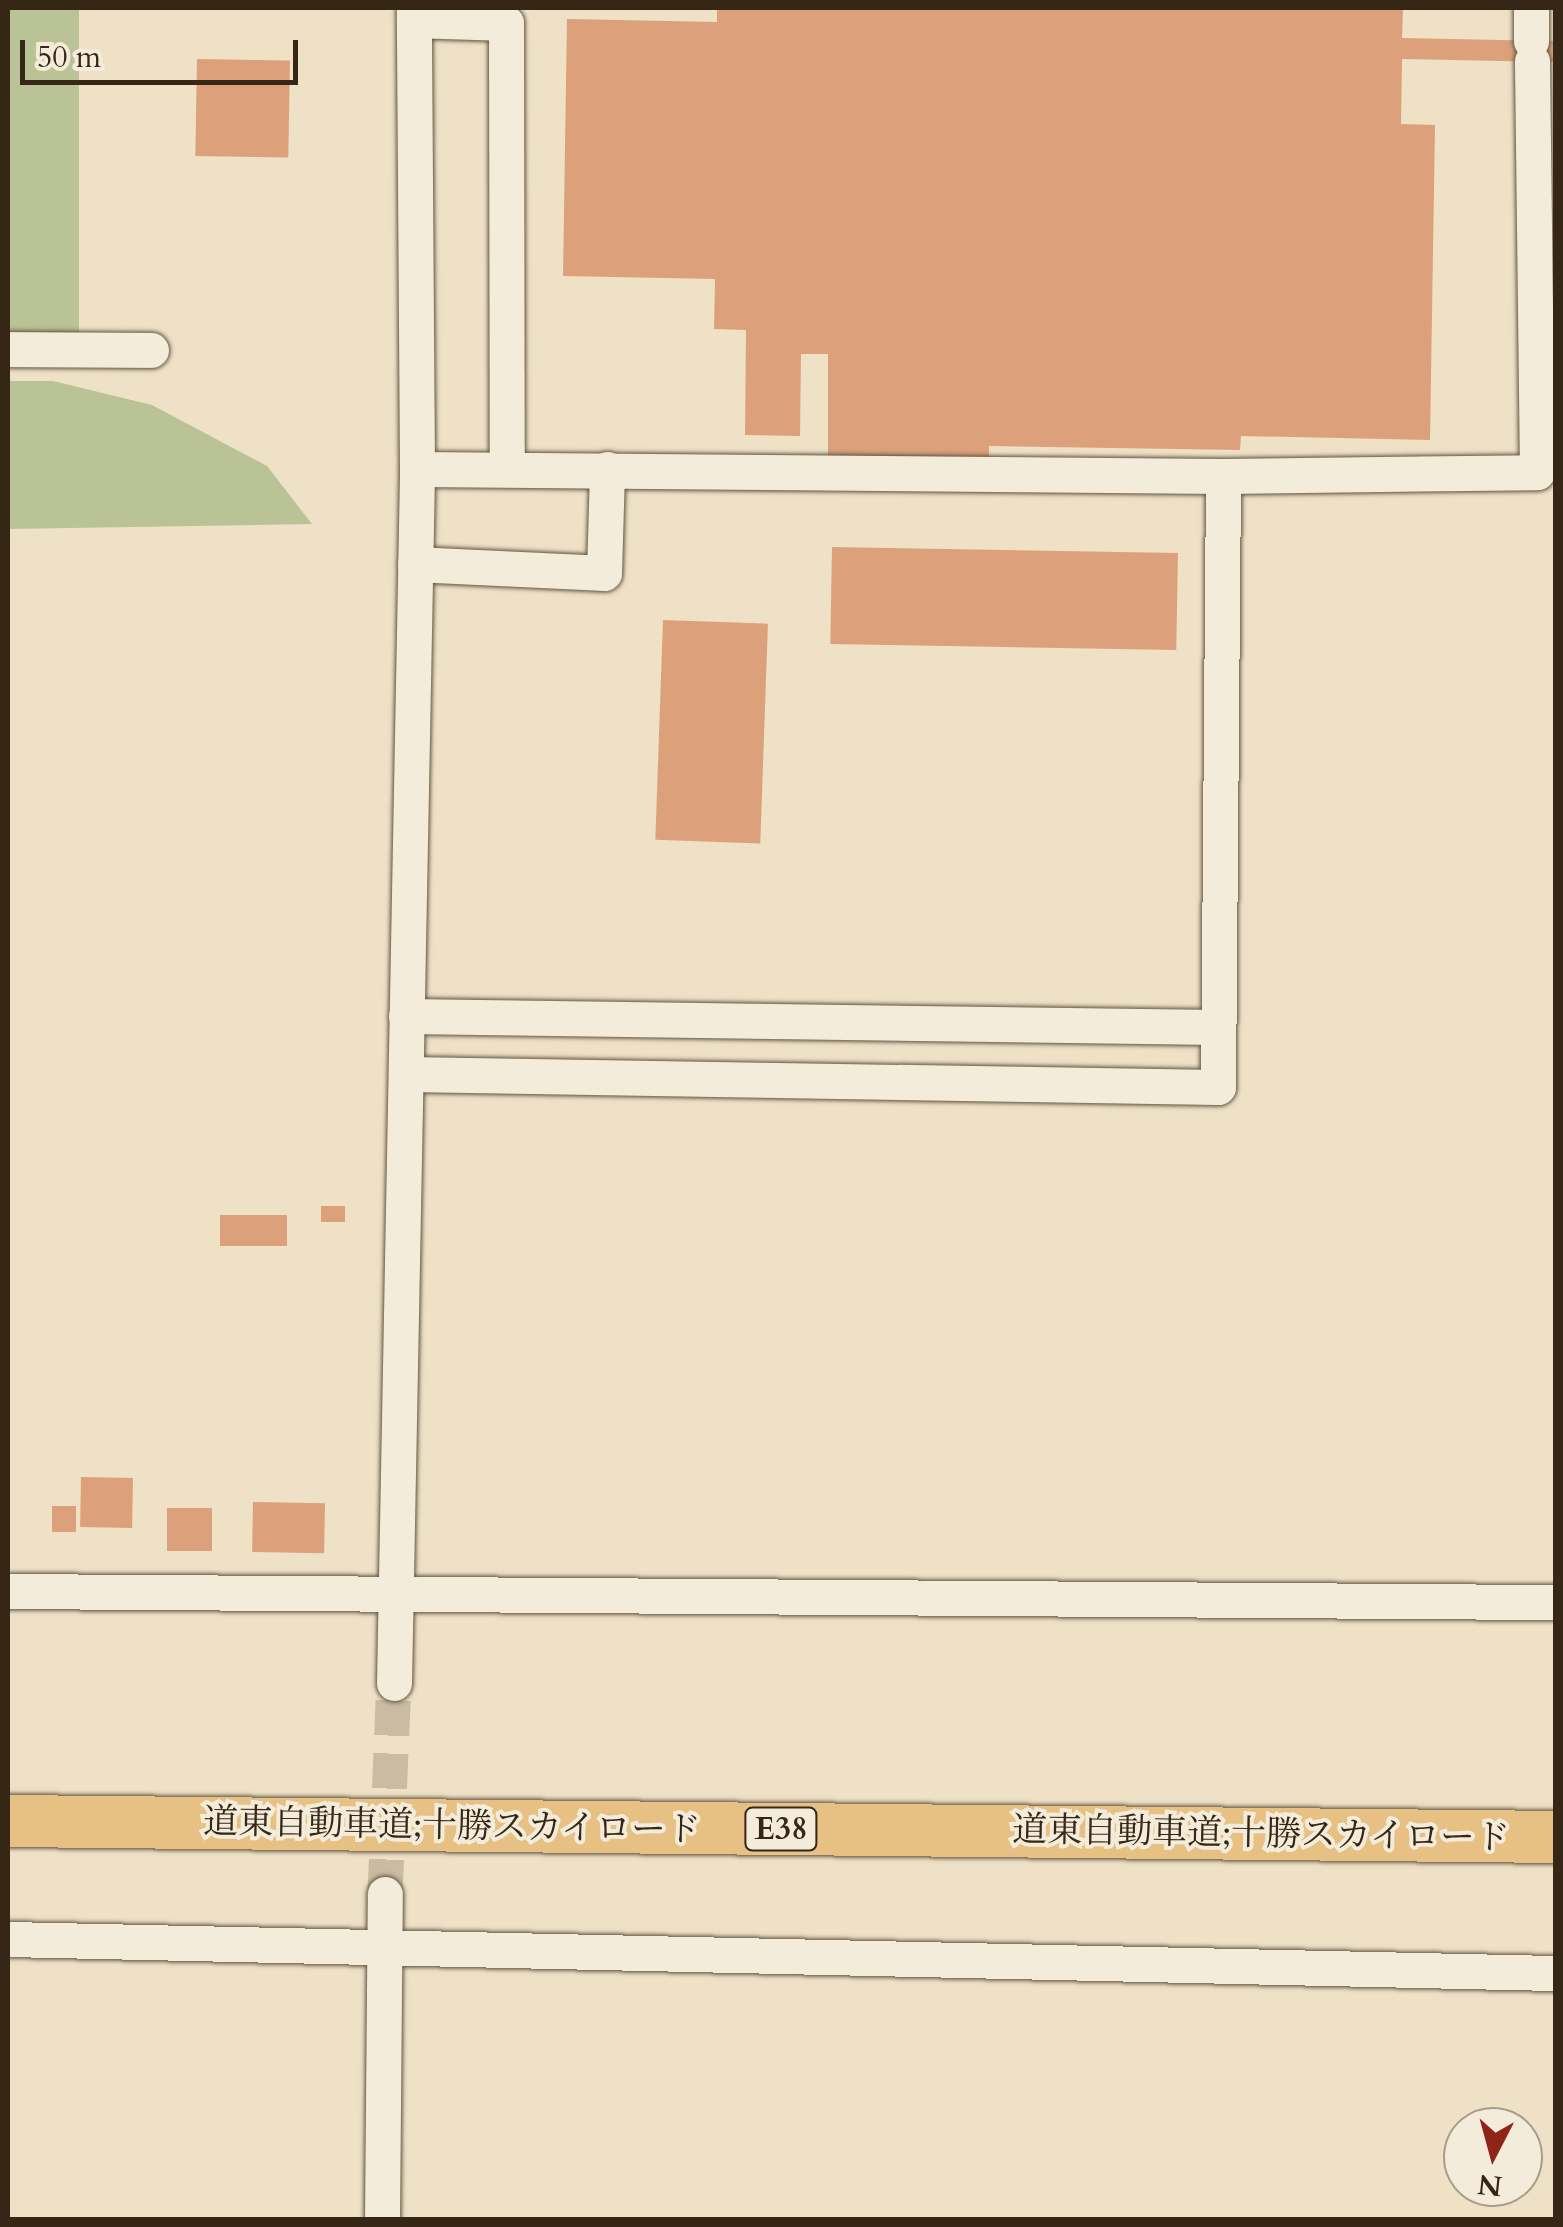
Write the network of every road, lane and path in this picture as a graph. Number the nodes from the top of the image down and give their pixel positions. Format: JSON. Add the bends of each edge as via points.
{"nodes":[{"id":1,"x":414,"y":14,"type":"edge"},
{"id":2,"x":510,"y":15,"type":"edge"},
{"id":3,"x":1532,"y":36,"type":"edge"},
{"id":4,"x":8,"y":349,"type":"edge"},
{"id":5,"x":151,"y":350,"type":"dead end"},
{"id":6,"x":417,"y":469,"type":"junction"},
{"id":7,"x":507,"y":469,"type":"junction"},
{"id":8,"x":607,"y":469,"type":"junction"},
{"id":9,"x":1546,"y":472,"type":"edge"},
{"id":10,"x":1223,"y":476,"type":"junction"},
{"id":11,"x":415,"y":564,"type":"junction"},
{"id":12,"x":406,"y":1016,"type":"junction"},
{"id":13,"x":1218,"y":1027,"type":"junction"},
{"id":14,"x":406,"y":1074,"type":"junction"},
{"id":15,"x":8,"y":1591,"type":"edge"},
{"id":16,"x":398,"y":1594,"type":"junction"},
{"id":17,"x":1556,"y":1602,"type":"edge"},
{"id":18,"x":394,"y":1683,"type":"tunnel mouth"},
{"id":19,"x":8,"y":1822,"type":"edge"},
{"id":20,"x":1556,"y":1837,"type":"edge"},
{"id":21,"x":385,"y":1894,"type":"tunnel mouth"},
{"id":22,"x":8,"y":1939,"type":"edge"},
{"id":23,"x":382,"y":1949,"type":"junction"},
{"id":24,"x":1556,"y":1973,"type":"edge"},
{"id":25,"x":382,"y":2220,"type":"edge"}],
"edges":[{"from":1,"to":2,"type":"street"},
{"from":1,"to":6,"type":"street"},
{"from":2,"to":7,"type":"street"},
{"from":3,"to":9,"type":"street"},
{"from":4,"to":5,"type":"street"},
{"from":6,"to":7,"type":"street"},
{"from":6,"to":11,"type":"street"},
{"from":7,"to":8,"type":"street"},
{"from":8,"to":10,"type":"street"},
{"from":8,"to":11,"type":"street","via":[[604,572]]},
{"from":9,"to":10,"type":"street"},
{"from":10,"to":13,"type":"street"},
{"from":11,"to":12,"type":"street"},
{"from":12,"to":13,"type":"street"},
{"from":12,"to":14,"type":"street"},
{"from":13,"to":14,"type":"street","via":[[1218,1087]]},
{"from":14,"to":16,"type":"street"},
{"from":15,"to":16,"type":"street"},
{"from":16,"to":17,"type":"street"},
{"from":16,"to":18,"type":"street"},
{"from":19,"to":20,"type":"highway","name":"道東自動車道;十勝スカイロード","number":"E38"},
{"from":21,"to":23,"type":"street"},
{"from":22,"to":23,"type":"street"},
{"from":23,"to":24,"type":"street"},
{"from":23,"to":25,"type":"street"}]}
